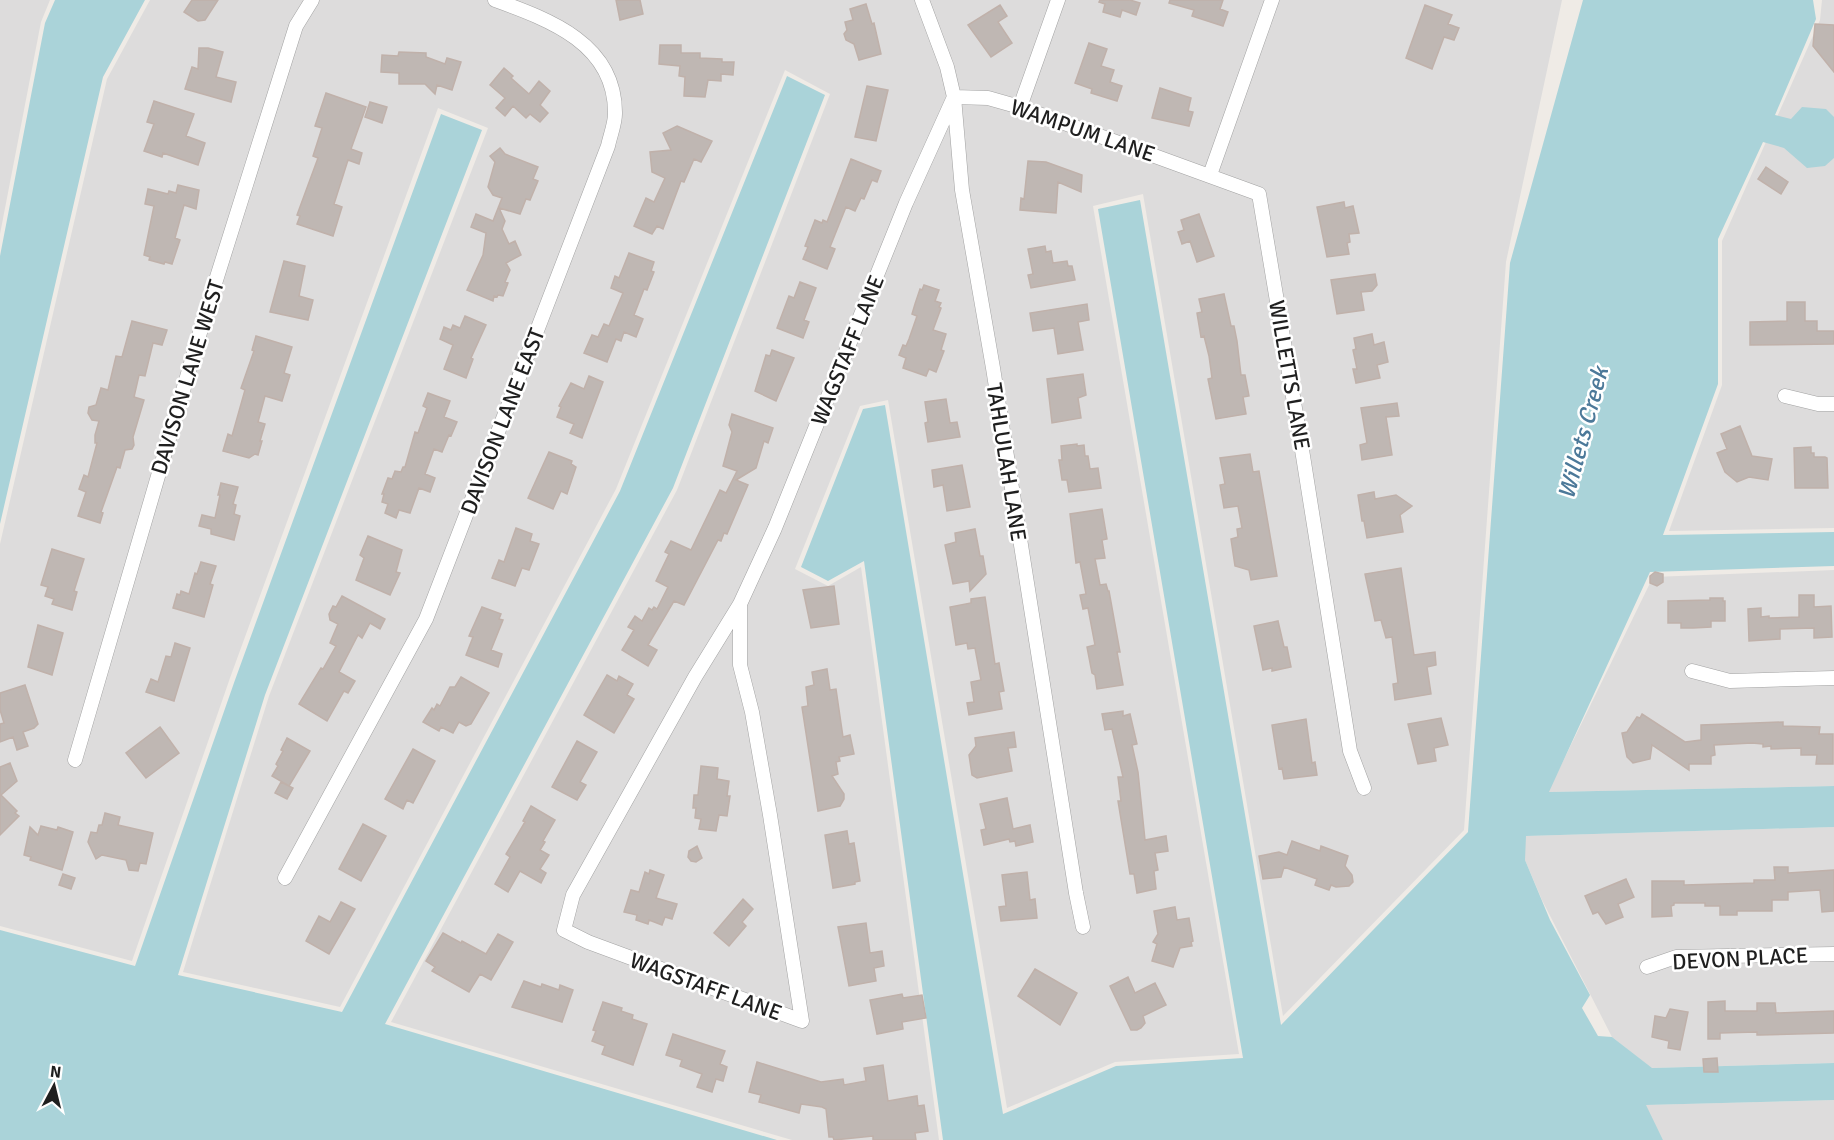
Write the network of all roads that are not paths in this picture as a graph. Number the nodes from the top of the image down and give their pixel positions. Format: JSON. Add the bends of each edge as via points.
{"nodes":[{"id":1,"x":312,"y":0,"type":"edge"},
{"id":2,"x":495,"y":0,"type":"edge"},
{"id":3,"x":922,"y":0,"type":"edge"},
{"id":4,"x":1058,"y":0,"type":"edge"},
{"id":5,"x":1272,"y":0,"type":"edge"},
{"id":6,"x":526,"y":6,"type":"edge"},
{"id":7,"x":954,"y":97,"type":"junction"},
{"id":8,"x":1020,"y":108,"type":"junction"},
{"id":9,"x":1210,"y":175,"type":"junction"},
{"id":10,"x":1785,"y":396,"type":"dead end"},
{"id":11,"x":1834,"y":404,"type":"edge"},
{"id":12,"x":740,"y":604,"type":"junction"},
{"id":13,"x":1692,"y":671,"type":"dead end"},
{"id":14,"x":1834,"y":678,"type":"edge"},
{"id":15,"x":75,"y":760,"type":"dead end"},
{"id":16,"x":1364,"y":788,"type":"dead end"},
{"id":17,"x":285,"y":878,"type":"dead end"},
{"id":18,"x":1083,"y":927,"type":"dead end"},
{"id":19,"x":1834,"y":954,"type":"edge"},
{"id":20,"x":1647,"y":967,"type":"dead end"}],
"edges":[{"from":1,"to":15,"type":"street","name":"DAVISON LANE WEST","via":[[296,27],[206,312]]},
{"from":2,"to":6,"type":"street","name":"DAVISON LANE EAST"},
{"from":3,"to":7,"type":"street","name":"TAHLULAH LANE"},
{"from":4,"to":8,"type":"street"},
{"from":5,"to":9,"type":"street"},
{"from":6,"to":17,"type":"street","name":"DAVISON LANE EAST","via":[[574,35],[600,59],[611,84],[615,115],[608,146],[426,619]]},
{"from":7,"to":8,"type":"street","name":"WAMPUM LANE","via":[[988,98]]},
{"from":7,"to":12,"type":"street","name":"WAGSTAFF LANE","via":[[906,203],[775,528]]},
{"from":7,"to":18,"type":"street","name":"TAHLULAH LANE","via":[[962,190]]},
{"from":8,"to":9,"type":"street","name":"WAMPUM LANE"},
{"from":9,"to":16,"type":"street","name":"WILLETTS LANE","via":[[1259,194],[1350,751]]},
{"from":10,"to":11,"type":"street"},
{"from":12,"to":12,"type":"street","name":"WAGSTAFF LANE","via":[[573,895],[564,930],[802,1022],[768,803],[740,665]]},
{"from":13,"to":14,"type":"street","via":[[1730,681]]},
{"from":19,"to":20,"type":"street","name":"DEVON PLACE","via":[[1676,957]]}]}
